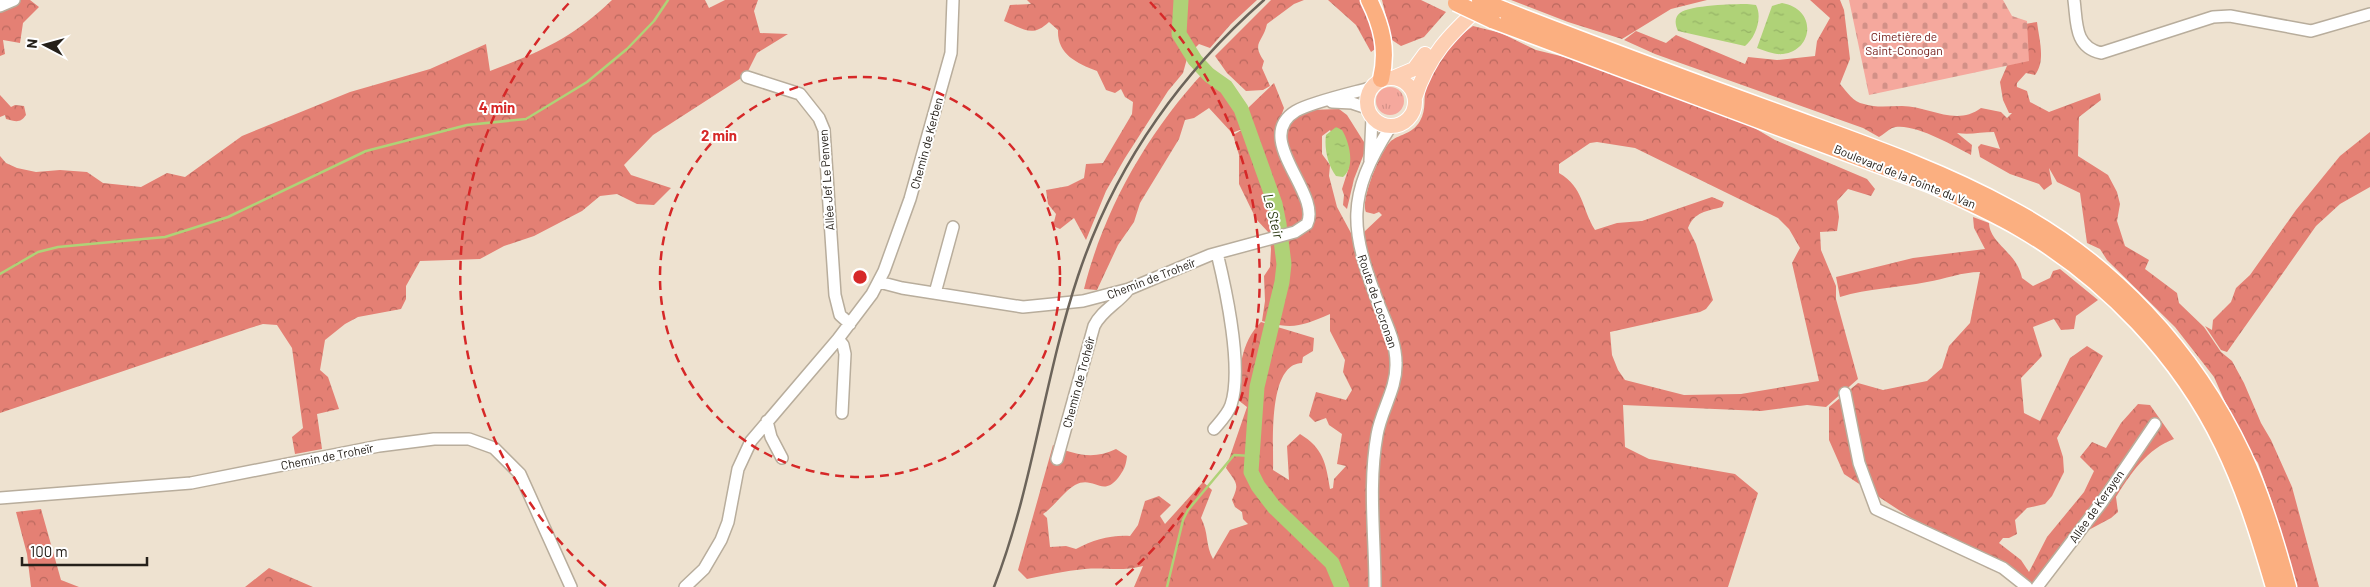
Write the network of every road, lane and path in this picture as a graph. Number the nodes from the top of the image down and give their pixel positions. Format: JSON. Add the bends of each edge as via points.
{"nodes":[{"id":1,"x":14,"y":0,"type":"edge"},
{"id":2,"x":953,"y":0,"type":"edge"},
{"id":3,"x":1369,"y":0,"type":"edge"},
{"id":4,"x":1474,"y":0,"type":"edge"},
{"id":5,"x":1480,"y":0,"type":"edge"},
{"id":6,"x":1487,"y":0,"type":"edge"},
{"id":7,"x":2074,"y":0,"type":"edge"},
{"id":8,"x":1452,"y":2,"type":"edge"},
{"id":9,"x":0,"y":6,"type":"edge"},
{"id":10,"x":2370,"y":14,"type":"edge"},
{"id":11,"x":1498,"y":15,"type":"junction"},
{"id":12,"x":747,"y":77,"type":"dead end"},
{"id":13,"x":1382,"y":81,"type":"junction"},
{"id":14,"x":1415,"y":98,"type":"junction"},
{"id":15,"x":1326,"y":102,"type":"junction"},
{"id":16,"x":1370,"y":113,"type":"junction"},
{"id":17,"x":1391,"y":126,"type":"junction"},
{"id":18,"x":1370,"y":164,"type":"junction"},
{"id":19,"x":954,"y":227,"type":"dead end"},
{"id":20,"x":1217,"y":253,"type":"junction"},
{"id":21,"x":878,"y":282,"type":"junction"},
{"id":22,"x":1129,"y":289,"type":"junction"},
{"id":23,"x":935,"y":293,"type":"junction"},
{"id":24,"x":850,"y":324,"type":"junction"},
{"id":25,"x":838,"y":339,"type":"junction"},
{"id":26,"x":1845,"y":393,"type":"dead end"},
{"id":27,"x":842,"y":413,"type":"dead end"},
{"id":28,"x":767,"y":421,"type":"junction"},
{"id":29,"x":2154,"y":424,"type":"dead end"},
{"id":30,"x":1214,"y":429,"type":"dead end"},
{"id":31,"x":782,"y":458,"type":"dead end"},
{"id":32,"x":1057,"y":459,"type":"dead end"},
{"id":33,"x":0,"y":498,"type":"edge"},
{"id":34,"x":571,"y":587,"type":"edge"},
{"id":35,"x":685,"y":587,"type":"edge"},
{"id":36,"x":1375,"y":587,"type":"edge"},
{"id":37,"x":2027,"y":587,"type":"edge"},
{"id":38,"x":2037,"y":587,"type":"edge"},
{"id":39,"x":2274,"y":587,"type":"edge"},
{"id":40,"x":2288,"y":587,"type":"edge"}],
"edges":[{"from":1,"to":9,"type":"street"},
{"from":2,"to":21,"type":"street","name":"Chemin de Kerben","via":[[951,53],[905,218]]},
{"from":3,"to":13,"type":"highway","via":[[1384,41]]},
{"from":4,"to":13,"type":"main road","via":[[1437,37],[1418,65]]},
{"from":5,"to":11,"type":"highway","name":"Boulevard de la Pointe du Van","bridge":true},
{"from":6,"to":14,"type":"main road","via":[[1459,25],[1440,48],[1424,71]]},
{"from":7,"to":10,"type":"street","via":[[2080,39],[2088,48],[2100,52],[2212,17],[2230,16],[2311,31]]},
{"from":8,"to":11,"type":"highway","name":"Boulevard de la Pointe du Van","bridge":true},
{"from":11,"to":39,"type":"highway","name":"Boulevard de la Pointe du Van","via":[[1930,184],[2024,230],[2084,273],[2115,299],[2149,335],[2204,410],[2244,494]]},
{"from":11,"to":40,"type":"highway","name":"Boulevard de la Pointe du Van","via":[[1939,174],[2010,208],[2083,255],[2154,321],[2208,392],[2251,474],[2276,540]]},
{"from":12,"to":24,"type":"street","name":"Allée Jef Le Penven","via":[[800,94],[823,124],[835,295],[840,315]]},
{"from":13,"to":14,"type":"main road","via":[[1407,83]]},
{"from":13,"to":15,"type":"street","name":"Chemin de Troheïr"},
{"from":13,"to":16,"type":"main road","via":[[1366,101]]},
{"from":14,"to":17,"type":"main road","via":[[1414,110],[1405,122]]},
{"from":15,"to":16,"type":"street","name":"Chemin de Troheïr","via":[[1352,103]]},
{"from":15,"to":20,"type":"street","name":"Chemin de Troheïr","via":[[1297,111],[1287,120],[1283,130],[1287,158],[1310,208],[1307,224],[1295,232]]},
{"from":16,"to":17,"type":"main road","via":[[1380,124]]},
{"from":16,"to":18,"type":"street","name":"Route de Locronan"},
{"from":17,"to":18,"type":"street","name":"Route de Locronan"},
{"from":18,"to":36,"type":"street","name":"Route de Locronan","via":[[1358,202],[1356,230],[1366,270],[1393,342],[1396,364],[1394,385],[1379,426],[1375,452]]},
{"from":19,"to":23,"type":"street"},
{"from":20,"to":22,"type":"street","name":"Chemin de Troheïr"},
{"from":20,"to":30,"type":"street","via":[[1231,324],[1234,376],[1231,407]]},
{"from":21,"to":23,"type":"street","name":"Chemin de Troheïr"},
{"from":21,"to":24,"type":"street"},
{"from":22,"to":23,"type":"street","name":"Chemin de Troheïr","via":[[1083,301],[1035,307]]},
{"from":22,"to":32,"type":"street","name":"Chemin de Trohéîr","via":[[1102,313],[1094,326]]},
{"from":24,"to":25,"type":"street"},
{"from":25,"to":27,"type":"street","via":[[845,354]]},
{"from":25,"to":28,"type":"street"},
{"from":26,"to":37,"type":"street","via":[[1859,463],[1876,509],[2003,568]]},
{"from":28,"to":31,"type":"street"},
{"from":28,"to":35,"type":"street","via":[[746,450],[738,468],[728,522],[721,540],[704,569]]},
{"from":29,"to":38,"type":"street","name":"Allée de Kerayen","via":[[2102,502]]},
{"from":33,"to":34,"type":"street","name":"Chemin de Troheïr","via":[[191,483],[379,446],[469,440],[494,448],[520,474]]}]}
